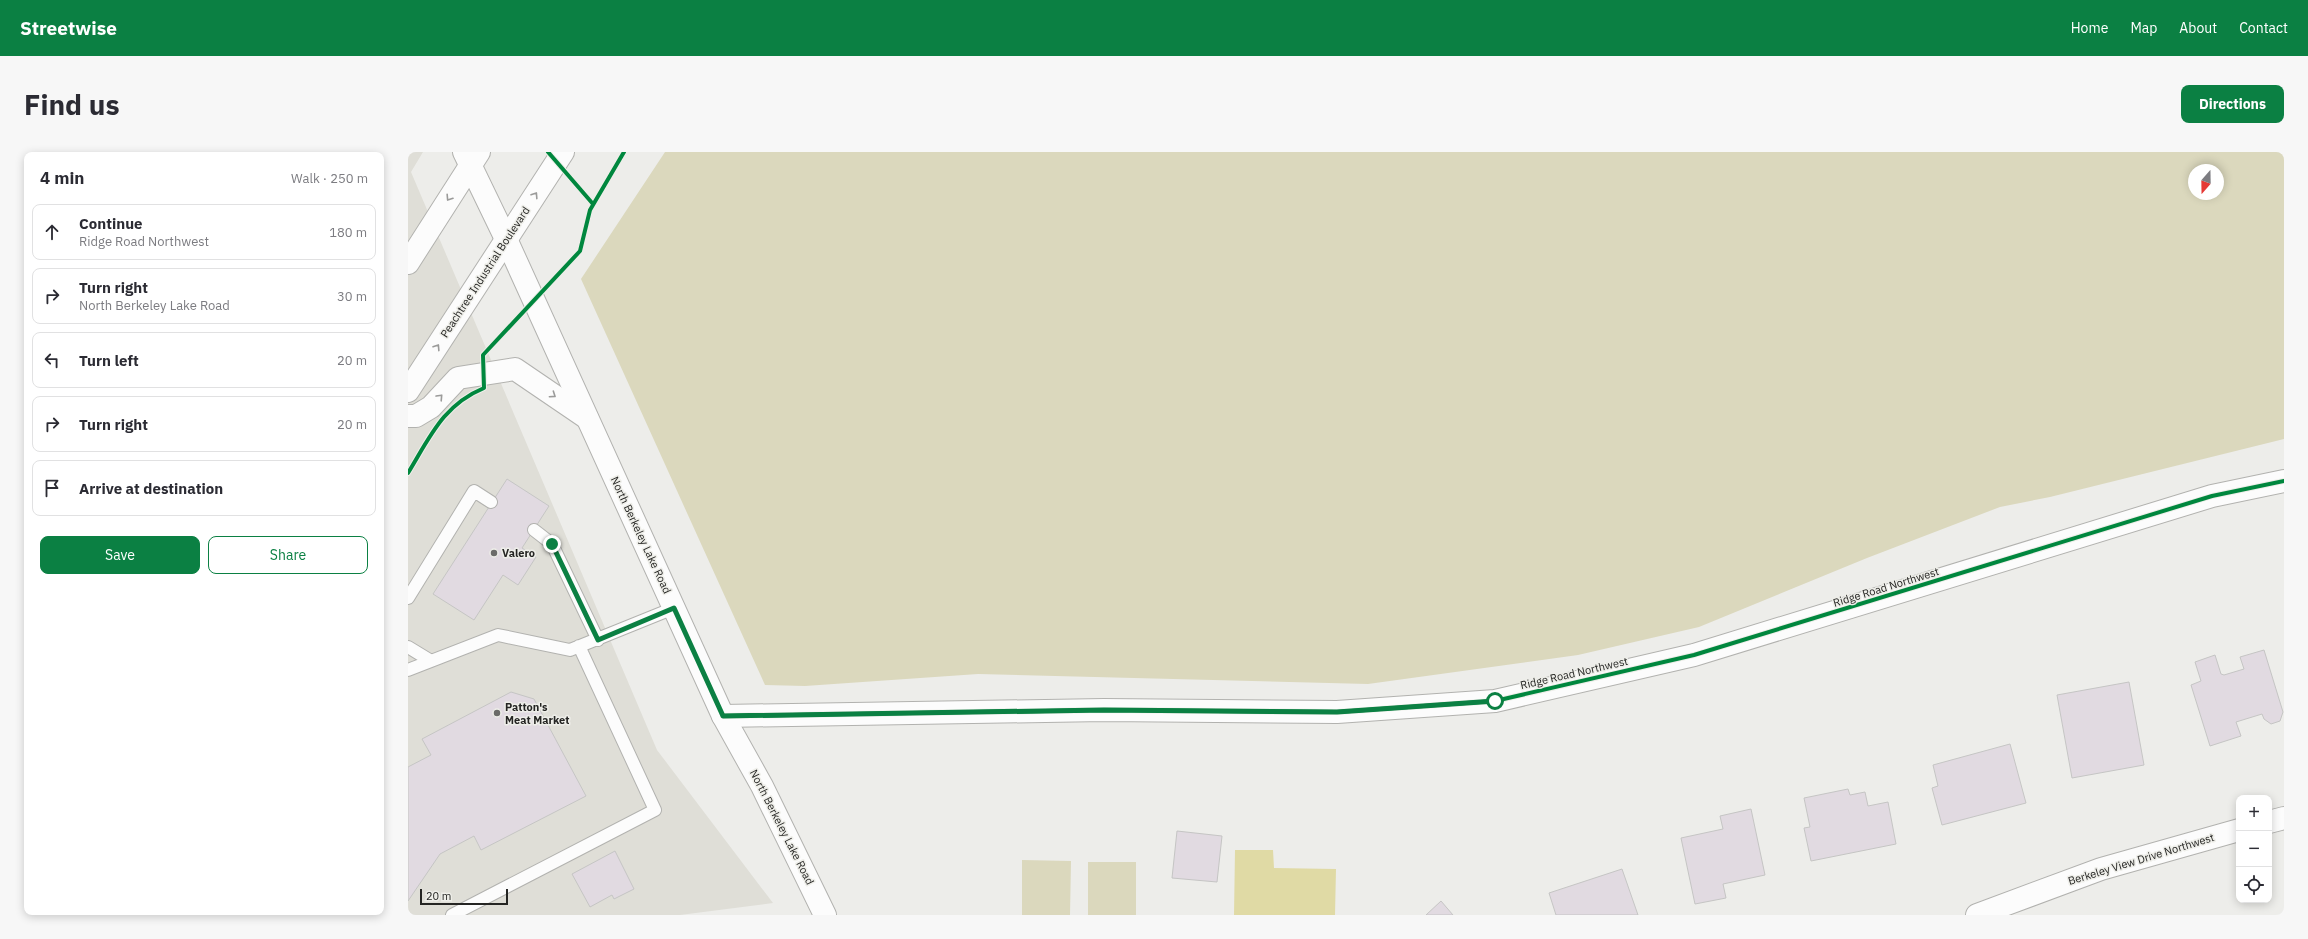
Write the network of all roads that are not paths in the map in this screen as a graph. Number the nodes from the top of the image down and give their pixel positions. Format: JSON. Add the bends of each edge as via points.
{"nodes":[{"id":1,"x":563,"y":152,"type":"edge"},
{"id":2,"x":471,"y":156,"type":"edge"},
{"id":3,"x":506,"y":239,"type":"junction"},
{"id":4,"x":408,"y":263,"type":"edge"},
{"id":5,"x":408,"y":391,"type":"edge"},
{"id":6,"x":408,"y":416,"type":"edge"},
{"id":7,"x":587,"y":418,"type":"junction"},
{"id":8,"x":2284,"y":481,"type":"edge"},
{"id":9,"x":491,"y":502,"type":"dead end"},
{"id":10,"x":534,"y":530,"type":"dead end"},
{"id":11,"x":408,"y":598,"type":"edge"},
{"id":12,"x":674,"y":608,"type":"junction"},
{"id":13,"x":598,"y":640,"type":"junction"},
{"id":14,"x":580,"y":646,"type":"junction"},
{"id":15,"x":408,"y":647,"type":"edge"},
{"id":16,"x":431,"y":661,"type":"junction"},
{"id":17,"x":408,"y":670,"type":"edge"},
{"id":18,"x":723,"y":716,"type":"junction"},
{"id":19,"x":2284,"y":818,"type":"edge"},
{"id":20,"x":2272,"y":821,"type":"edge"},
{"id":21,"x":2236,"y":831,"type":"edge"},
{"id":22,"x":452,"y":915,"type":"edge"},
{"id":23,"x":825,"y":915,"type":"edge"},
{"id":24,"x":1976,"y":915,"type":"edge"}],
"edges":[{"from":3,"to":1,"type":"main road","name":"Peachtree Industrial Boulevard","one_way":true},
{"from":2,"to":3,"type":"main road","name":"North Berkeley Lake Road"},
{"from":2,"to":4,"type":"main road","one_way":true},
{"from":5,"to":3,"type":"main road","name":"Peachtree Industrial Boulevard","one_way":true},
{"from":3,"to":7,"type":"main road","name":"North Berkeley Lake Road"},
{"from":6,"to":7,"type":"main road","one_way":true,"via":[[416,416],[431,407],[458,378],[515,369]]},
{"from":7,"to":12,"type":"main road","name":"North Berkeley Lake Road"},
{"from":8,"to":18,"type":"main road","name":"Ridge Road Northwest","via":[[2212,496],[1694,655],[1495,701],[1337,712],[1104,710]]},
{"from":9,"to":11,"type":"lane","via":[[474,491]]},
{"from":10,"to":13,"type":"lane","via":[[552,544]]},
{"from":12,"to":13,"type":"lane"},
{"from":12,"to":18,"type":"main road","name":"North Berkeley Lake Road"},
{"from":13,"to":14,"type":"lane"},
{"from":14,"to":16,"type":"lane","via":[[570,650],[498,635]]},
{"from":14,"to":22,"type":"lane","via":[[655,810]]},
{"from":15,"to":16,"type":"lane"},
{"from":16,"to":17,"type":"lane"},
{"from":18,"to":23,"type":"main road","name":"North Berkeley Lake Road","via":[[762,786]]},
{"from":19,"to":20,"type":"main road"},
{"from":21,"to":24,"type":"main road","name":"Berkeley View Drive Northwest","via":[[2101,869]]}]}
